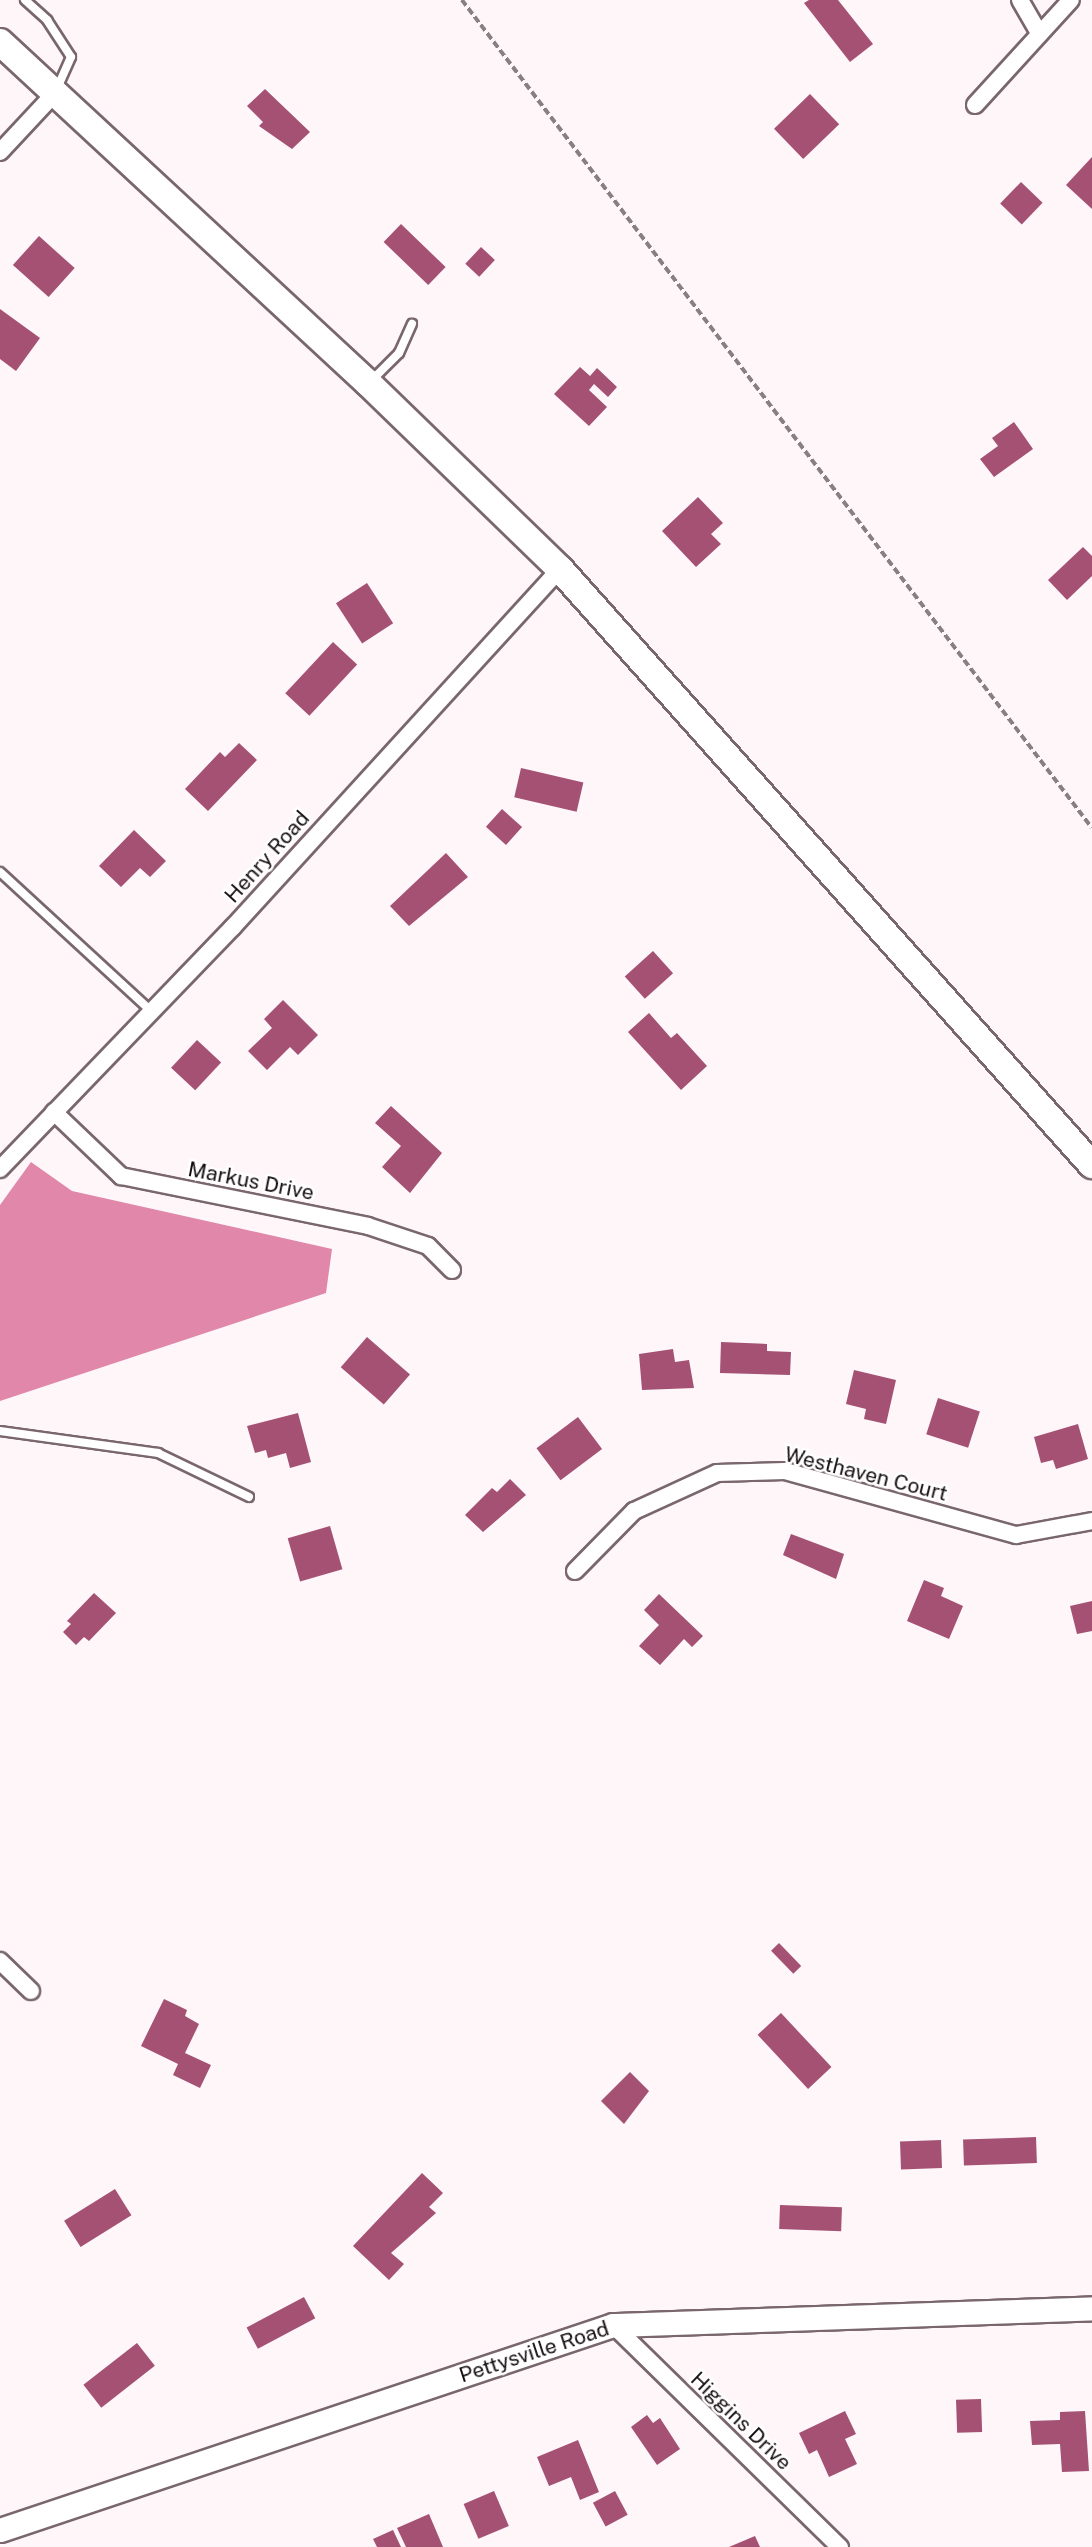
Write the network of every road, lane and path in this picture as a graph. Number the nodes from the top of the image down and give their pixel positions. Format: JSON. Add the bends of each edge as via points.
{"nodes":[{"id":1,"x":25,"y":0,"type":"edge"},
{"id":2,"x":462,"y":0,"type":"edge"},
{"id":3,"x":1020,"y":0,"type":"edge"},
{"id":4,"x":1071,"y":0,"type":"edge"},
{"id":5,"x":1040,"y":34,"type":"junction"},
{"id":6,"x":0,"y":42,"type":"edge"},
{"id":7,"x":55,"y":93,"type":"junction"},
{"id":8,"x":975,"y":105,"type":"dead end"},
{"id":9,"x":0,"y":152,"type":"edge"},
{"id":10,"x":412,"y":324,"type":"dead end"},
{"id":11,"x":368,"y":383,"type":"junction"},
{"id":12,"x":560,"y":569,"type":"junction"},
{"id":13,"x":1092,"y":828,"type":"edge"},
{"id":14,"x":0,"y":872,"type":"edge"},
{"id":15,"x":151,"y":1011,"type":"junction"},
{"id":16,"x":54,"y":1112,"type":"junction"},
{"id":17,"x":1092,"y":1165,"type":"edge"},
{"id":18,"x":0,"y":1169,"type":"edge"},
{"id":19,"x":452,"y":1270,"type":"dead end"},
{"id":20,"x":0,"y":1431,"type":"edge"},
{"id":21,"x":249,"y":1497,"type":"dead end"},
{"id":22,"x":1092,"y":1521,"type":"edge"},
{"id":23,"x":575,"y":1571,"type":"dead end"},
{"id":24,"x":0,"y":1961,"type":"edge"},
{"id":25,"x":31,"y":1991,"type":"dead end"},
{"id":26,"x":1092,"y":2308,"type":"edge"},
{"id":27,"x":613,"y":2325,"type":"junction"},
{"id":28,"x":0,"y":2530,"type":"edge"},
{"id":29,"x":840,"y":2547,"type":"edge"}],
"edges":[{"from":1,"to":7,"type":"lane","via":[[47,20],[71,57]]},
{"from":2,"to":13,"type":"path"},
{"from":3,"to":5,"type":"street"},
{"from":4,"to":5,"type":"street"},
{"from":5,"to":8,"type":"street"},
{"from":6,"to":7,"type":"main road"},
{"from":7,"to":9,"type":"street"},
{"from":7,"to":11,"type":"main road"},
{"from":10,"to":11,"type":"lane","via":[[398,353]]},
{"from":11,"to":12,"type":"main road"},
{"from":12,"to":15,"type":"street","name":"Henry Road"},
{"from":12,"to":17,"type":"main road"},
{"from":14,"to":15,"type":"lane"},
{"from":15,"to":16,"type":"street","name":"Henry Road"},
{"from":16,"to":18,"type":"street","name":"Henry Road"},
{"from":16,"to":19,"type":"street","name":"Markus Drive","via":[[121,1176],[368,1226],[428,1246]]},
{"from":20,"to":21,"type":"lane","via":[[158,1452]]},
{"from":22,"to":23,"type":"street","name":"Westhaven Court","via":[[1016,1535],[785,1471],[717,1473],[634,1511]]},
{"from":24,"to":25,"type":"street"},
{"from":26,"to":27,"type":"main road","name":"Pettysville Road"},
{"from":27,"to":28,"type":"main road","name":"Pettysville Road"},
{"from":27,"to":29,"type":"street","name":"Higgins Drive"}]}
